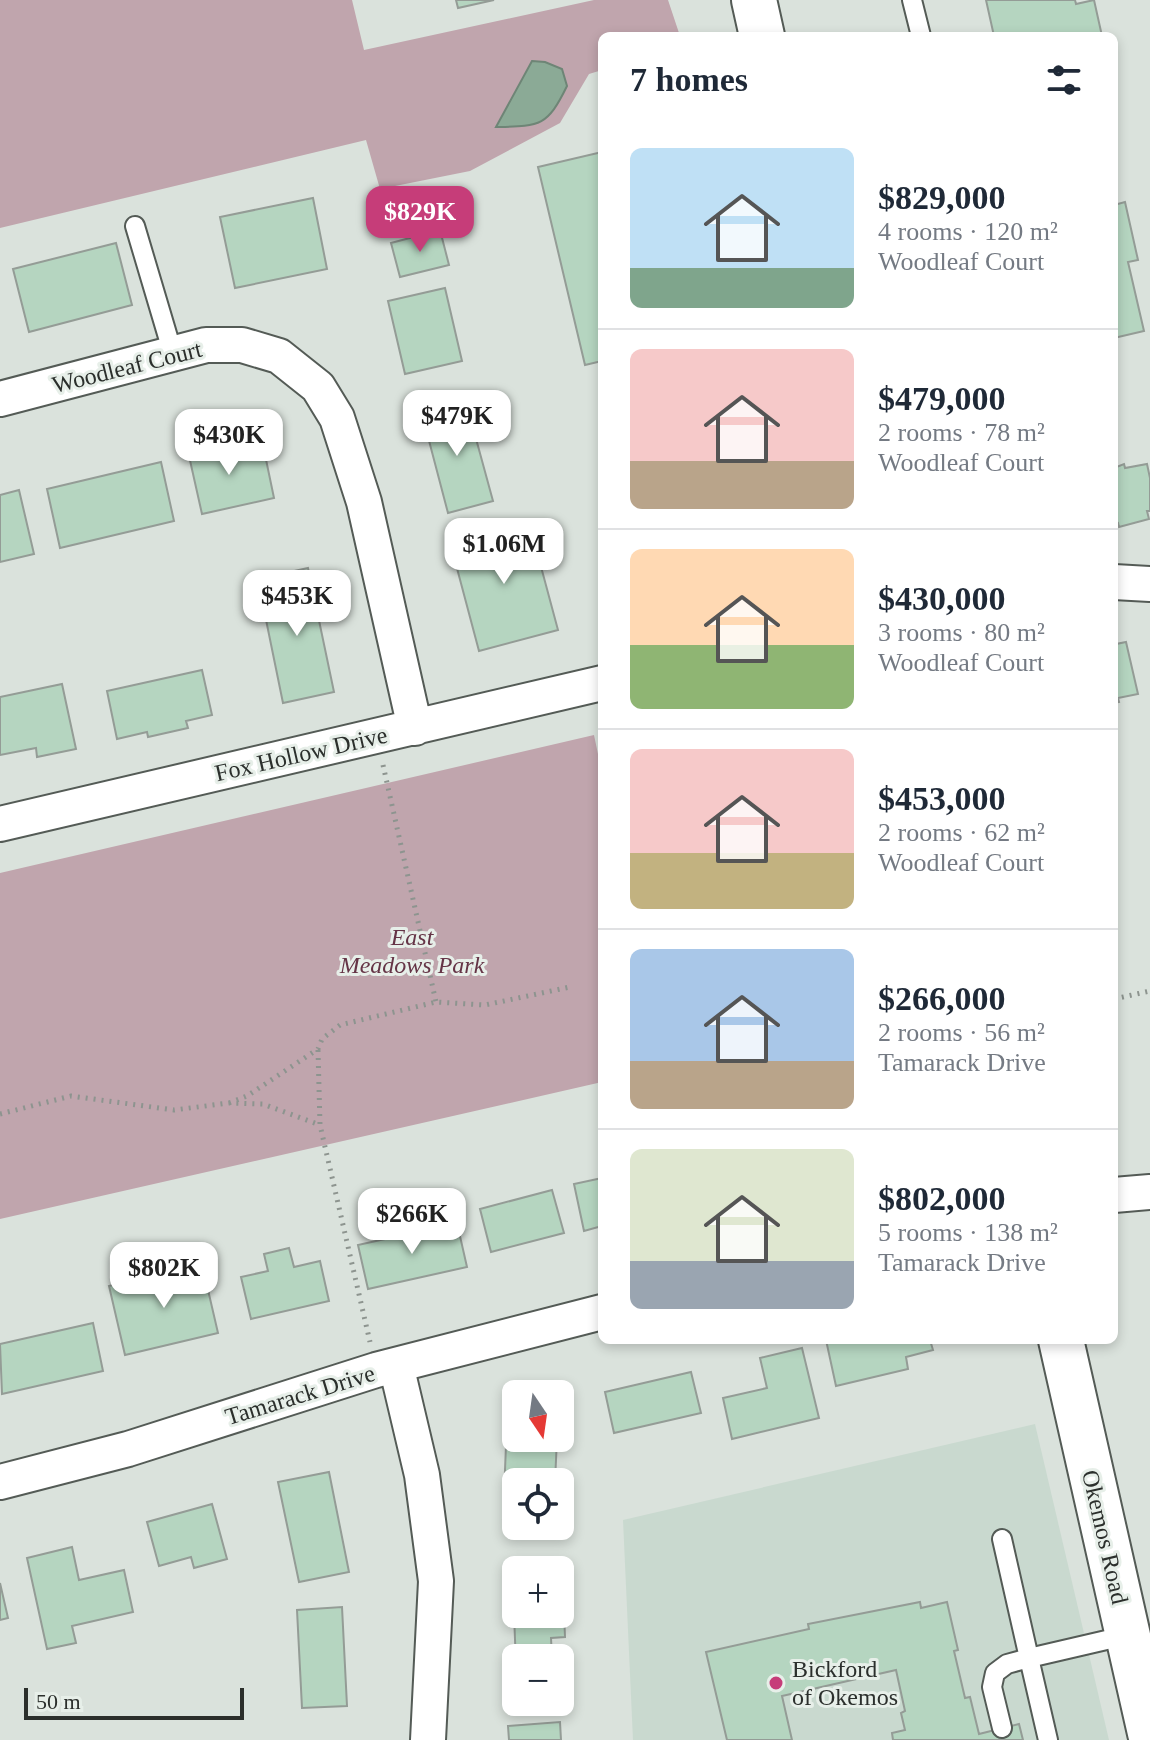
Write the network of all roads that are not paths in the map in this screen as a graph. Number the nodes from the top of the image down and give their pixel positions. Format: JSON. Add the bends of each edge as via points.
{"nodes":[{"id":1,"x":754,"y":0,"type":"edge"},
{"id":2,"x":912,"y":0,"type":"edge"},
{"id":3,"x":761,"y":32,"type":"edge"},
{"id":4,"x":920,"y":32,"type":"edge"},
{"id":5,"x":135,"y":226,"type":"dead end"},
{"id":6,"x":173,"y":354,"type":"junction"},
{"id":7,"x":0,"y":399,"type":"edge"},
{"id":8,"x":1118,"y":582,"type":"edge"},
{"id":9,"x":1150,"y":584,"type":"edge"},
{"id":10,"x":598,"y":684,"type":"edge"},
{"id":11,"x":415,"y":728,"type":"junction"},
{"id":12,"x":0,"y":824,"type":"edge"},
{"id":13,"x":1150,"y":1192,"type":"edge"},
{"id":14,"x":1118,"y":1195,"type":"edge"},
{"id":15,"x":598,"y":1313,"type":"edge"},
{"id":16,"x":1062,"y":1344,"type":"edge"},
{"id":17,"x":386,"y":1368,"type":"junction"},
{"id":18,"x":0,"y":1482,"type":"edge"},
{"id":19,"x":1002,"y":1539,"type":"dead end"},
{"id":20,"x":1128,"y":1635,"type":"junction"},
{"id":21,"x":1029,"y":1658,"type":"junction"},
{"id":22,"x":1002,"y":1728,"type":"dead end"},
{"id":23,"x":1150,"y":1733,"type":"edge"},
{"id":24,"x":428,"y":1740,"type":"edge"},
{"id":25,"x":1048,"y":1740,"type":"edge"}],
"edges":[{"from":1,"to":3,"type":"main road"},
{"from":2,"to":4,"type":"lane"},
{"from":5,"to":6,"type":"lane"},
{"from":6,"to":7,"type":"street","name":"Woodleaf Court"},
{"from":6,"to":11,"type":"street","name":"Woodleaf Court","via":[[206,345],[242,345],[279,356],[318,387],[337,418],[364,502]]},
{"from":8,"to":9,"type":"street"},
{"from":10,"to":11,"type":"street","name":"Fox Hollow Drive"},
{"from":11,"to":12,"type":"street","name":"Fox Hollow Drive"},
{"from":13,"to":14,"type":"street"},
{"from":15,"to":17,"type":"street","name":"Tamarack Drive"},
{"from":16,"to":20,"type":"main road","name":"Okemos Road"},
{"from":17,"to":18,"type":"street","name":"Tamarack Drive","via":[[128,1449]]},
{"from":17,"to":24,"type":"street","via":[[422,1475],[436,1581]]},
{"from":19,"to":21,"type":"lane"},
{"from":20,"to":21,"type":"lane"},
{"from":20,"to":23,"type":"main road","name":"Okemos Road"},
{"from":21,"to":22,"type":"lane","via":[[995,1673],[992,1687]]},
{"from":21,"to":25,"type":"lane"}]}
